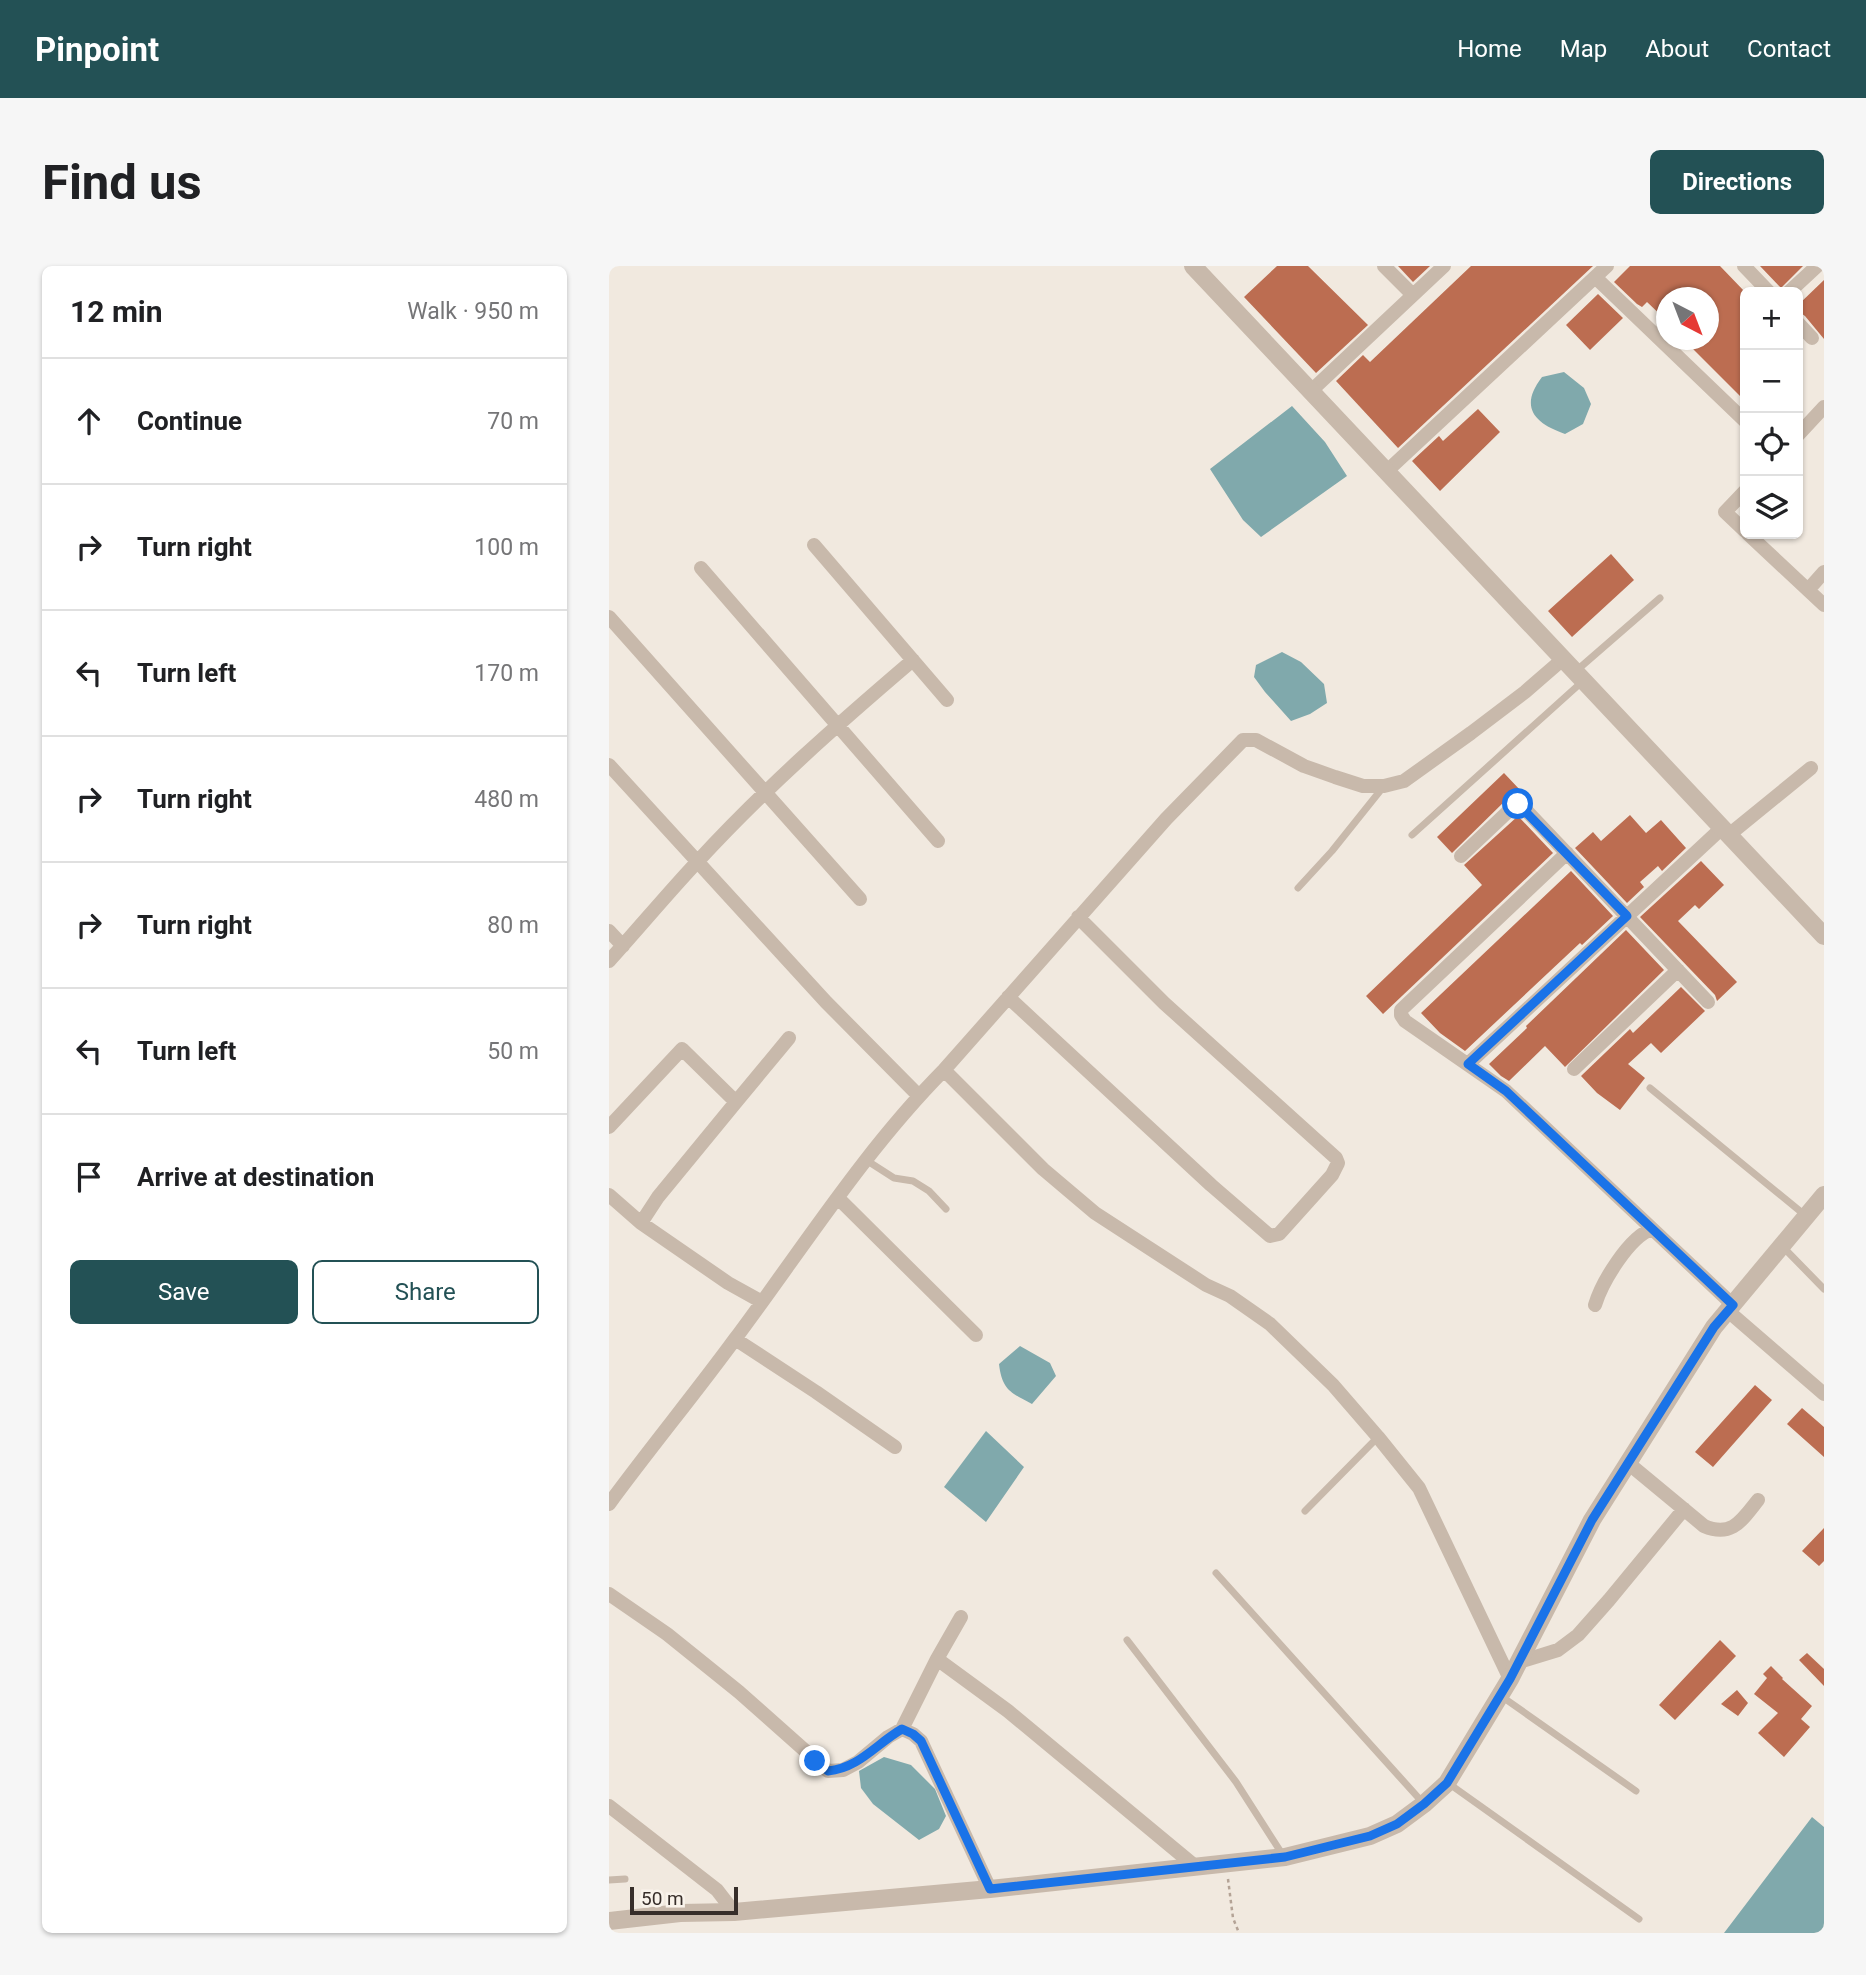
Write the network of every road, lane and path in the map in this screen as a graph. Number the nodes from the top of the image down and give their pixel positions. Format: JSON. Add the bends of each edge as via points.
{"nodes":[{"id":1,"x":1193,"y":266,"type":"edge"},
{"id":2,"x":1384,"y":266,"type":"edge"},
{"id":3,"x":1444,"y":266,"type":"edge"},
{"id":4,"x":1607,"y":266,"type":"edge"},
{"id":5,"x":1744,"y":266,"type":"edge"},
{"id":6,"x":1817,"y":266,"type":"edge"},
{"id":7,"x":1595,"y":277,"type":"junction"},
{"id":8,"x":1764,"y":287,"type":"edge"},
{"id":9,"x":1794,"y":287,"type":"edge"},
{"id":10,"x":1413,"y":295,"type":"junction"},
{"id":11,"x":1803,"y":328,"type":"edge"},
{"id":12,"x":1812,"y":338,"type":"dead end"},
{"id":13,"x":1311,"y":391,"type":"junction"},
{"id":14,"x":1824,"y":407,"type":"edge"},
{"id":15,"x":1740,"y":416,"type":"edge"},
{"id":16,"x":1803,"y":430,"type":"edge"},
{"id":17,"x":1387,"y":471,"type":"junction"},
{"id":18,"x":1740,"y":496,"type":"edge"},
{"id":19,"x":1740,"y":526,"type":"edge"},
{"id":20,"x":1754,"y":539,"type":"edge"},
{"id":21,"x":814,"y":545,"type":"dead end"},
{"id":22,"x":701,"y":568,"type":"dead end"},
{"id":23,"x":1824,"y":572,"type":"edge"},
{"id":24,"x":1808,"y":590,"type":"junction"},
{"id":25,"x":1660,"y":598,"type":"dead end"},
{"id":26,"x":1824,"y":605,"type":"edge"},
{"id":27,"x":609,"y":617,"type":"edge"},
{"id":28,"x":913,"y":660,"type":"junction"},
{"id":29,"x":1574,"y":670,"type":"junction"},
{"id":30,"x":947,"y":700,"type":"dead end"},
{"id":31,"x":837,"y":725,"type":"junction"},
{"id":32,"x":609,"y":765,"type":"edge"},
{"id":33,"x":1811,"y":768,"type":"dead end"},
{"id":34,"x":1384,"y":786,"type":"junction"},
{"id":35,"x":765,"y":792,"type":"junction"},
{"id":36,"x":1726,"y":831,"type":"junction"},
{"id":37,"x":1412,"y":835,"type":"dead end"},
{"id":38,"x":938,"y":841,"type":"dead end"},
{"id":39,"x":1567,"y":853,"type":"junction"},
{"id":40,"x":1461,"y":856,"type":"dead end"},
{"id":41,"x":698,"y":860,"type":"junction"},
{"id":42,"x":1298,"y":888,"type":"dead end"},
{"id":43,"x":860,"y":899,"type":"dead end"},
{"id":44,"x":1078,"y":916,"type":"junction"},
{"id":45,"x":1627,"y":916,"type":"junction"},
{"id":46,"x":609,"y":931,"type":"edge"},
{"id":47,"x":1824,"y":936,"type":"edge"},
{"id":48,"x":623,"y":946,"type":"junction"},
{"id":49,"x":609,"y":961,"type":"edge"},
{"id":50,"x":1678,"y":970,"type":"junction"},
{"id":51,"x":1008,"y":997,"type":"junction"},
{"id":52,"x":1708,"y":1002,"type":"dead end"},
{"id":53,"x":789,"y":1038,"type":"dead end"},
{"id":54,"x":1468,"y":1064,"type":"junction"},
{"id":55,"x":1574,"y":1069,"type":"dead end"},
{"id":56,"x":944,"y":1070,"type":"junction"},
{"id":57,"x":1650,"y":1088,"type":"dead end"},
{"id":58,"x":919,"y":1096,"type":"junction"},
{"id":59,"x":736,"y":1102,"type":"junction"},
{"id":60,"x":609,"y":1128,"type":"edge"},
{"id":61,"x":866,"y":1160,"type":"junction"},
{"id":62,"x":609,"y":1195,"type":"edge"},
{"id":63,"x":1824,"y":1195,"type":"edge"},
{"id":64,"x":838,"y":1198,"type":"junction"},
{"id":65,"x":946,"y":1209,"type":"dead end"},
{"id":66,"x":1806,"y":1217,"type":"junction"},
{"id":67,"x":641,"y":1223,"type":"junction"},
{"id":68,"x":1652,"y":1229,"type":"junction"},
{"id":69,"x":1782,"y":1247,"type":"junction"},
{"id":70,"x":1824,"y":1289,"type":"edge"},
{"id":71,"x":762,"y":1302,"type":"junction"},
{"id":72,"x":1595,"y":1305,"type":"dead end"},
{"id":73,"x":1730,"y":1308,"type":"junction"},
{"id":74,"x":976,"y":1335,"type":"dead end"},
{"id":75,"x":735,"y":1339,"type":"junction"},
{"id":76,"x":1824,"y":1394,"type":"edge"},
{"id":77,"x":1378,"y":1437,"type":"junction"},
{"id":78,"x":895,"y":1447,"type":"dead end"},
{"id":79,"x":1628,"y":1463,"type":"junction"},
{"id":80,"x":1758,"y":1500,"type":"dead end"},
{"id":81,"x":609,"y":1504,"type":"edge"},
{"id":82,"x":1684,"y":1509,"type":"junction"},
{"id":83,"x":1305,"y":1511,"type":"dead end"},
{"id":84,"x":1216,"y":1573,"type":"dead end"},
{"id":85,"x":609,"y":1594,"type":"edge"},
{"id":86,"x":961,"y":1618,"type":"dead end"},
{"id":87,"x":1127,"y":1640,"type":"dead end"},
{"id":88,"x":937,"y":1659,"type":"junction"},
{"id":89,"x":1519,"y":1662,"type":"junction"},
{"id":90,"x":1510,"y":1679,"type":"junction"},
{"id":91,"x":1500,"y":1696,"type":"junction"},
{"id":92,"x":902,"y":1729,"type":"junction"},
{"id":93,"x":1447,"y":1783,"type":"junction"},
{"id":94,"x":1636,"y":1791,"type":"dead end"},
{"id":95,"x":1424,"y":1804,"type":"junction"},
{"id":96,"x":609,"y":1807,"type":"edge"},
{"id":97,"x":1285,"y":1857,"type":"junction"},
{"id":98,"x":1226,"y":1862,"type":"junction"},
{"id":99,"x":1196,"y":1867,"type":"junction"},
{"id":100,"x":625,"y":1879,"type":"dead end"},
{"id":101,"x":609,"y":1880,"type":"edge"},
{"id":102,"x":990,"y":1889,"type":"junction"},
{"id":103,"x":734,"y":1912,"type":"junction"},
{"id":104,"x":1639,"y":1919,"type":"dead end"},
{"id":105,"x":609,"y":1921,"type":"edge"},
{"id":106,"x":1239,"y":1933,"type":"edge"}],
"edges":[{"from":1,"to":13,"type":"street"},
{"from":2,"to":10,"type":"street"},
{"from":3,"to":10,"type":"street"},
{"from":4,"to":7,"type":"street"},
{"from":5,"to":8,"type":"street"},
{"from":6,"to":9,"type":"street"},
{"from":7,"to":15,"type":"street"},
{"from":7,"to":17,"type":"street"},
{"from":10,"to":13,"type":"street"},
{"from":11,"to":12,"type":"street"},
{"from":13,"to":17,"type":"street"},
{"from":14,"to":16,"type":"street"},
{"from":17,"to":29,"type":"street"},
{"from":18,"to":19,"type":"street","via":[[1725,512]]},
{"from":20,"to":24,"type":"street"},
{"from":21,"to":28,"type":"street"},
{"from":22,"to":31,"type":"street"},
{"from":23,"to":24,"type":"street"},
{"from":24,"to":26,"type":"street"},
{"from":25,"to":29,"type":"lane"},
{"from":27,"to":35,"type":"street"},
{"from":28,"to":30,"type":"street"},
{"from":28,"to":31,"type":"street"},
{"from":29,"to":34,"type":"street","via":[[1525,692],[1404,780]]},
{"from":29,"to":36,"type":"street"},
{"from":29,"to":37,"type":"lane"},
{"from":31,"to":35,"type":"street"},
{"from":31,"to":38,"type":"street"},
{"from":32,"to":41,"type":"street"},
{"from":33,"to":36,"type":"street"},
{"from":34,"to":42,"type":"lane"},
{"from":34,"to":44,"type":"street","via":[[1363,786],[1335,777],[1256,740],[1243,740]]},
{"from":35,"to":41,"type":"street"},
{"from":35,"to":43,"type":"street"},
{"from":36,"to":45,"type":"street"},
{"from":36,"to":47,"type":"street"},
{"from":39,"to":40,"type":"street","via":[[1518,804]]},
{"from":39,"to":45,"type":"street"},
{"from":39,"to":54,"type":"street","via":[[1401,1010],[1405,1021]]},
{"from":41,"to":48,"type":"street"},
{"from":41,"to":58,"type":"street"},
{"from":44,"to":51,"type":"street"},
{"from":44,"to":51,"type":"street","via":[[1164,1003],[1336,1158],[1332,1175],[1279,1234],[1270,1237]]},
{"from":45,"to":50,"type":"street"},
{"from":45,"to":54,"type":"street"},
{"from":46,"to":48,"type":"street"},
{"from":48,"to":49,"type":"street"},
{"from":50,"to":52,"type":"street"},
{"from":50,"to":55,"type":"street"},
{"from":51,"to":56,"type":"street"},
{"from":53,"to":59,"type":"street"},
{"from":54,"to":68,"type":"street","via":[[1506,1091]]},
{"from":56,"to":58,"type":"street"},
{"from":56,"to":77,"type":"street","via":[[1043,1169],[1095,1213],[1271,1324]]},
{"from":57,"to":66,"type":"lane"},
{"from":58,"to":61,"type":"street"},
{"from":59,"to":60,"type":"street","via":[[682,1049]]},
{"from":59,"to":67,"type":"street"},
{"from":61,"to":64,"type":"street"},
{"from":61,"to":65,"type":"lane","via":[[894,1178],[913,1181]]},
{"from":62,"to":67,"type":"street"},
{"from":63,"to":66,"type":"street"},
{"from":64,"to":71,"type":"street"},
{"from":64,"to":74,"type":"street"},
{"from":66,"to":69,"type":"street"},
{"from":67,"to":71,"type":"street"},
{"from":68,"to":72,"type":"street","via":[[1629,1247],[1601,1286]]},
{"from":68,"to":73,"type":"street"},
{"from":69,"to":70,"type":"lane"},
{"from":69,"to":73,"type":"street"},
{"from":71,"to":75,"type":"street"},
{"from":73,"to":76,"type":"street"},
{"from":73,"to":79,"type":"street"},
{"from":75,"to":78,"type":"street"},
{"from":75,"to":81,"type":"street"},
{"from":77,"to":83,"type":"lane"},
{"from":77,"to":90,"type":"street","via":[[1419,1488]]},
{"from":79,"to":82,"type":"street"},
{"from":79,"to":89,"type":"street","via":[[1592,1520]]},
{"from":80,"to":82,"type":"street","via":[[1733,1528],[1717,1531]]},
{"from":82,"to":89,"type":"street","via":[[1578,1634],[1558,1650]]},
{"from":84,"to":95,"type":"lane"},
{"from":85,"to":92,"type":"street","via":[[739,1692],[828,1771],[843,1770]]},
{"from":86,"to":88,"type":"street"},
{"from":87,"to":97,"type":"lane","via":[[1236,1782]]},
{"from":88,"to":92,"type":"street"},
{"from":88,"to":99,"type":"street","via":[[1008,1711]]},
{"from":89,"to":90,"type":"street"},
{"from":90,"to":91,"type":"street"},
{"from":91,"to":93,"type":"street"},
{"from":91,"to":94,"type":"lane"},
{"from":92,"to":102,"type":"street","via":[[921,1741]]},
{"from":93,"to":95,"type":"street"},
{"from":93,"to":104,"type":"lane"},
{"from":95,"to":97,"type":"street","via":[[1370,1836]]},
{"from":96,"to":103,"type":"street","via":[[717,1890]]},
{"from":97,"to":98,"type":"street"},
{"from":98,"to":99,"type":"street"},
{"from":98,"to":106,"type":"path"},
{"from":99,"to":102,"type":"street"},
{"from":100,"to":101,"type":"lane"},
{"from":102,"to":103,"type":"street"},
{"from":103,"to":105,"type":"street"}]}
